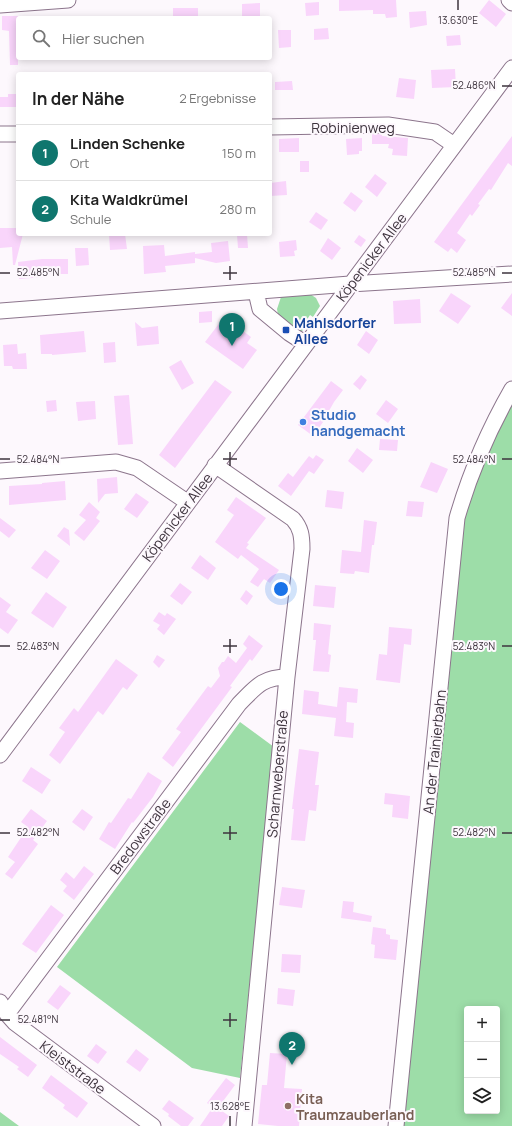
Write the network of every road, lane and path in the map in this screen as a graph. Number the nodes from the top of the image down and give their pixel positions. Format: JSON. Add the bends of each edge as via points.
{"nodes":[{"id":1,"x":68,"y":0,"type":"edge"},
{"id":2,"x":509,"y":0,"type":"edge"},
{"id":3,"x":512,"y":3,"type":"edge"},
{"id":4,"x":0,"y":5,"type":"edge"},
{"id":5,"x":512,"y":68,"type":"edge"},
{"id":6,"x":272,"y":127,"type":"edge"},
{"id":7,"x":0,"y":134,"type":"edge"},
{"id":8,"x":16,"y":134,"type":"edge"},
{"id":9,"x":454,"y":145,"type":"junction"},
{"id":10,"x":512,"y":274,"type":"edge"},
{"id":11,"x":350,"y":284,"type":"junction"},
{"id":12,"x":256,"y":292,"type":"junction"},
{"id":13,"x":0,"y":311,"type":"edge"},
{"id":14,"x":306,"y":344,"type":"junction"},
{"id":15,"x":512,"y":389,"type":"edge"},
{"id":16,"x":215,"y":465,"type":"junction"},
{"id":17,"x":0,"y":471,"type":"edge"},
{"id":18,"x":187,"y":502,"type":"junction"},
{"id":19,"x":287,"y":677,"type":"junction"},
{"id":20,"x":0,"y":754,"type":"edge"},
{"id":21,"x":3,"y":1008,"type":"edge"},
{"id":22,"x":153,"y":1126,"type":"edge"},
{"id":23,"x":244,"y":1126,"type":"edge"},
{"id":24,"x":396,"y":1126,"type":"edge"}],
"edges":[{"from":1,"to":4,"type":"street"},
{"from":2,"to":3,"type":"street"},
{"from":5,"to":9,"type":"street","name":"Köpenicker Allee"},
{"from":6,"to":9,"type":"street","name":"Robinienweg","via":[[388,125],[435,132]]},
{"from":7,"to":8,"type":"street"},
{"from":9,"to":11,"type":"street","name":"Köpenicker Allee"},
{"from":10,"to":11,"type":"street"},
{"from":11,"to":12,"type":"street"},
{"from":11,"to":14,"type":"street","name":"Köpenicker Allee"},
{"from":12,"to":13,"type":"street"},
{"from":12,"to":14,"type":"street","via":[[260,309]]},
{"from":14,"to":16,"type":"street","name":"Köpenicker Allee"},
{"from":15,"to":24,"type":"street","name":"An der Trainierbahn","via":[[496,417],[464,491],[457,518]]},
{"from":16,"to":18,"type":"street","name":"Köpenicker Allee"},
{"from":16,"to":19,"type":"street","name":"Scharnweberstraße","via":[[293,519],[299,526],[302,549]]},
{"from":17,"to":18,"type":"street","via":[[116,462],[137,468]]},
{"from":18,"to":20,"type":"street","name":"Köpenicker Allee"},
{"from":19,"to":21,"type":"street","name":"Bredowstraße","via":[[275,677],[259,684],[239,704]]},
{"from":19,"to":23,"type":"street","name":"Scharnweberstraße"},
{"from":21,"to":22,"type":"street","name":"Kleiststraße","via":[[21,1028]]}]}
